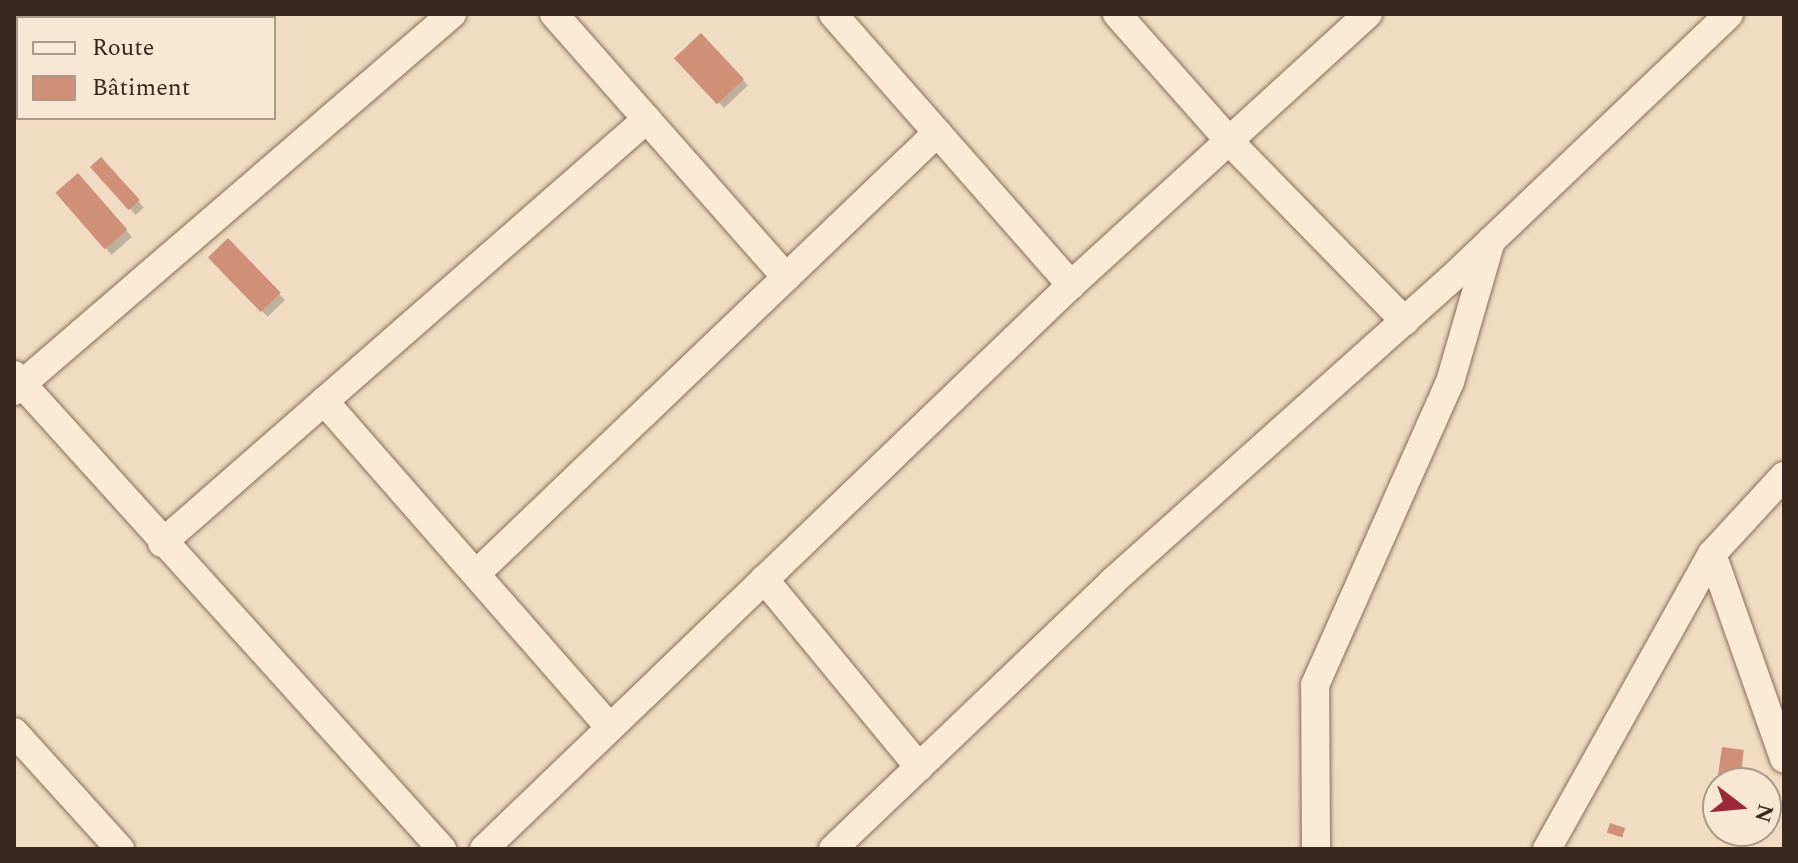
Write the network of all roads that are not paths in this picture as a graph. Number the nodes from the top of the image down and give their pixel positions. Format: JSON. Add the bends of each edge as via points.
{"nodes":[{"id":1,"x":452,"y":14,"type":"edge"},
{"id":2,"x":554,"y":14,"type":"edge"},
{"id":3,"x":833,"y":14,"type":"edge"},
{"id":4,"x":1117,"y":14,"type":"edge"},
{"id":5,"x":1368,"y":14,"type":"edge"},
{"id":6,"x":1729,"y":14,"type":"edge"},
{"id":7,"x":647,"y":119,"type":"junction"},
{"id":8,"x":937,"y":133,"type":"junction"},
{"id":9,"x":1231,"y":143,"type":"junction"},
{"id":10,"x":1491,"y":241,"type":"junction"},
{"id":11,"x":786,"y":277,"type":"junction"},
{"id":12,"x":1071,"y":285,"type":"junction"},
{"id":13,"x":1405,"y":321,"type":"junction"},
{"id":14,"x":17,"y":384,"type":"edge"},
{"id":15,"x":324,"y":401,"type":"junction"},
{"id":16,"x":1784,"y":476,"type":"edge"},
{"id":17,"x":162,"y":543,"type":"junction"},
{"id":18,"x":1712,"y":554,"type":"junction"},
{"id":19,"x":477,"y":573,"type":"junction"},
{"id":20,"x":764,"y":579,"type":"junction"},
{"id":21,"x":610,"y":728,"type":"junction"},
{"id":22,"x":18,"y":746,"type":"edge"},
{"id":23,"x":1784,"y":759,"type":"edge"},
{"id":24,"x":919,"y":767,"type":"junction"},
{"id":25,"x":120,"y":849,"type":"edge"},
{"id":26,"x":442,"y":849,"type":"edge"},
{"id":27,"x":484,"y":849,"type":"edge"},
{"id":28,"x":833,"y":849,"type":"edge"},
{"id":29,"x":1316,"y":849,"type":"edge"},
{"id":30,"x":1547,"y":849,"type":"edge"}],
"edges":[{"from":1,"to":14,"type":"street"},
{"from":2,"to":7,"type":"street"},
{"from":3,"to":8,"type":"street"},
{"from":4,"to":9,"type":"street"},
{"from":5,"to":9,"type":"street"},
{"from":6,"to":10,"type":"street"},
{"from":7,"to":11,"type":"street"},
{"from":7,"to":15,"type":"street"},
{"from":8,"to":11,"type":"street"},
{"from":8,"to":12,"type":"street"},
{"from":9,"to":12,"type":"street"},
{"from":9,"to":13,"type":"street"},
{"from":10,"to":13,"type":"street"},
{"from":10,"to":29,"type":"street","via":[[1450,382],[1315,685]]},
{"from":11,"to":19,"type":"street"},
{"from":12,"to":20,"type":"street"},
{"from":13,"to":24,"type":"street","via":[[1112,582]]},
{"from":14,"to":17,"type":"street"},
{"from":15,"to":17,"type":"street"},
{"from":15,"to":19,"type":"street"},
{"from":16,"to":18,"type":"street"},
{"from":17,"to":26,"type":"street"},
{"from":18,"to":23,"type":"street"},
{"from":18,"to":30,"type":"street"},
{"from":19,"to":21,"type":"street"},
{"from":20,"to":21,"type":"street"},
{"from":20,"to":24,"type":"street"},
{"from":21,"to":27,"type":"street"},
{"from":22,"to":25,"type":"street"},
{"from":24,"to":28,"type":"street"}]}
